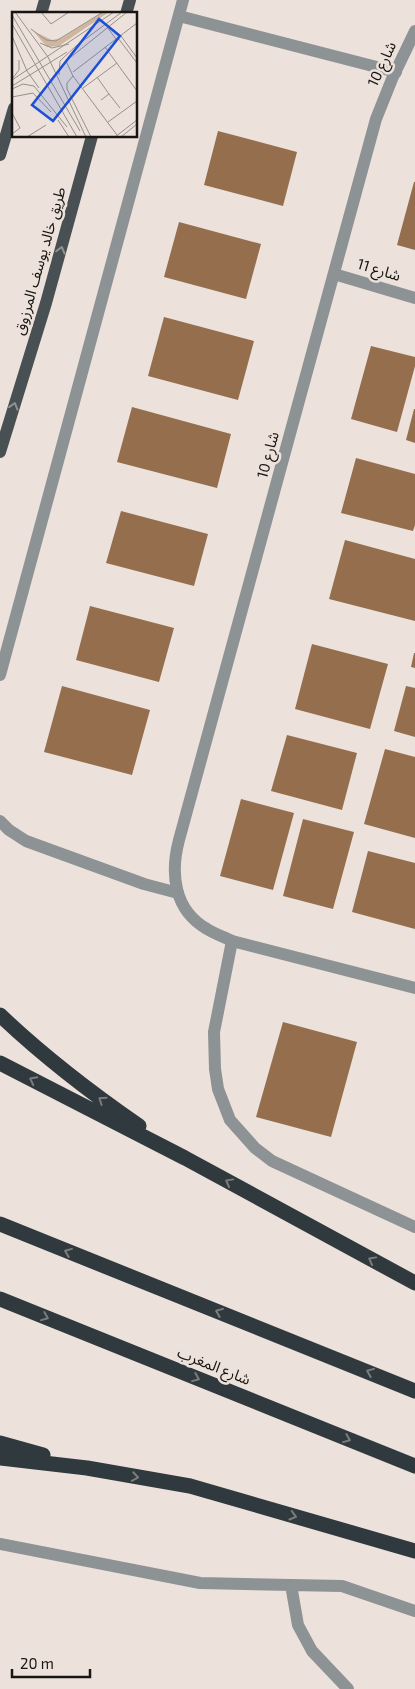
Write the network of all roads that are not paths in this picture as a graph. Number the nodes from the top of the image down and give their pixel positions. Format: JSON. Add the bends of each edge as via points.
{"nodes":[{"id":1,"x":183,"y":0,"type":"edge"},
{"id":2,"x":179,"y":16,"type":"junction"},
{"id":3,"x":415,"y":31,"type":"edge"},
{"id":4,"x":411,"y":49,"type":"edge"},
{"id":5,"x":396,"y":72,"type":"junction"},
{"id":6,"x":12,"y":115,"type":"edge"},
{"id":7,"x":91,"y":138,"type":"edge"},
{"id":8,"x":0,"y":155,"type":"edge"},
{"id":9,"x":334,"y":274,"type":"junction"},
{"id":10,"x":415,"y":298,"type":"edge"},
{"id":11,"x":0,"y":452,"type":"edge"},
{"id":12,"x":0,"y":675,"type":"edge"},
{"id":13,"x":0,"y":821,"type":"edge"},
{"id":14,"x":178,"y":893,"type":"junction"},
{"id":15,"x":232,"y":941,"type":"junction"},
{"id":16,"x":415,"y":988,"type":"edge"},
{"id":17,"x":0,"y":1015,"type":"edge"},
{"id":18,"x":0,"y":1063,"type":"edge"},
{"id":19,"x":185,"y":1158,"type":"junction"},
{"id":20,"x":0,"y":1224,"type":"edge"},
{"id":21,"x":415,"y":1227,"type":"edge"},
{"id":22,"x":415,"y":1283,"type":"edge"},
{"id":23,"x":0,"y":1299,"type":"edge"},
{"id":24,"x":415,"y":1390,"type":"edge"},
{"id":25,"x":0,"y":1443,"type":"edge"},
{"id":26,"x":0,"y":1458,"type":"edge"},
{"id":27,"x":415,"y":1466,"type":"edge"},
{"id":28,"x":88,"y":1468,"type":"junction"},
{"id":29,"x":0,"y":1544,"type":"edge"},
{"id":30,"x":415,"y":1551,"type":"edge"},
{"id":31,"x":291,"y":1585,"type":"junction"},
{"id":32,"x":415,"y":1611,"type":"edge"},
{"id":33,"x":348,"y":1689,"type":"edge"}],
"edges":[{"from":1,"to":2,"type":"street"},
{"from":2,"to":5,"type":"street"},
{"from":2,"to":12,"type":"street"},
{"from":3,"to":4,"type":"street","name":"شارع 10"},
{"from":4,"to":5,"type":"street","name":"شارع 10"},
{"from":5,"to":9,"type":"street","name":"شارع 10","via":[[376,119]]},
{"from":6,"to":8,"type":"main road"},
{"from":11,"to":7,"type":"main road","name":"طريق خالد يوسف المرزوق","one_way":true,"via":[[46,303]]},
{"from":9,"to":10,"type":"street","name":"شارع 11"},
{"from":9,"to":14,"type":"street","name":"شارع 10","via":[[177,848],[174,868]]},
{"from":13,"to":14,"type":"street","via":[[26,841]]},
{"from":14,"to":15,"type":"street","name":"شارع 10","via":[[195,921]]},
{"from":15,"to":16,"type":"street","name":"شارع 10"},
{"from":15,"to":21,"type":"street","via":[[214,1032],[218,1089],[230,1120],[255,1148],[272,1161]]},
{"from":19,"to":17,"type":"highway","one_way":true,"via":[[87,1089]]},
{"from":19,"to":18,"type":"highway","one_way":true},
{"from":22,"to":19,"type":"highway","one_way":true},
{"from":24,"to":20,"type":"highway","one_way":true},
{"from":23,"to":27,"type":"highway","name":"شارع المغرب","one_way":true},
{"from":25,"to":28,"type":"highway"},
{"from":26,"to":28,"type":"highway"},
{"from":28,"to":30,"type":"highway","one_way":true,"via":[[190,1486]]},
{"from":29,"to":31,"type":"street","via":[[200,1583]]},
{"from":31,"to":32,"type":"street","via":[[342,1586]]},
{"from":31,"to":33,"type":"street","via":[[298,1625],[312,1651]]}]}
